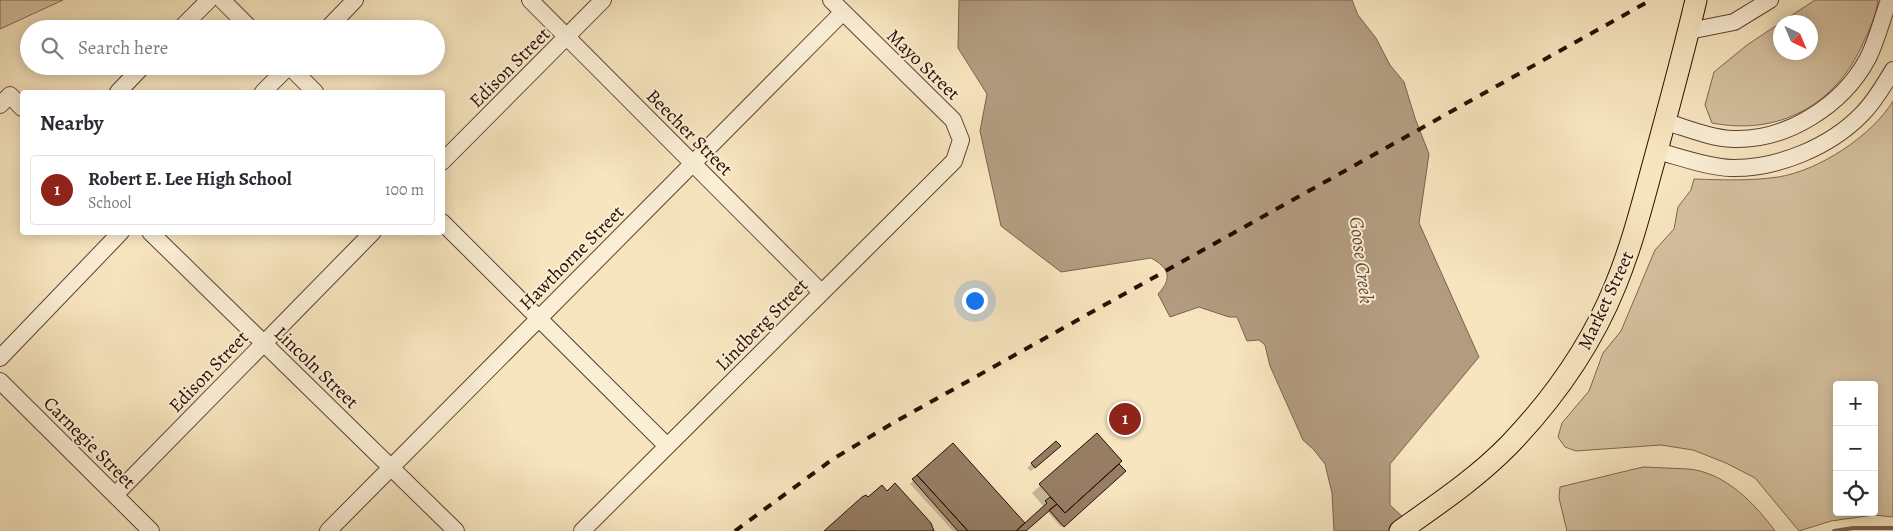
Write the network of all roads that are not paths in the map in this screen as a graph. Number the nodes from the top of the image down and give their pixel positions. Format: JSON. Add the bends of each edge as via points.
{"nodes":[{"id":1,"x":208,"y":0,"type":"edge"},
{"id":2,"x":222,"y":0,"type":"edge"},
{"id":3,"x":355,"y":0,"type":"edge"},
{"id":4,"x":530,"y":0,"type":"edge"},
{"id":5,"x":603,"y":0,"type":"edge"},
{"id":6,"x":831,"y":0,"type":"edge"},
{"id":7,"x":1696,"y":0,"type":"edge"},
{"id":8,"x":1770,"y":0,"type":"edge"},
{"id":9,"x":1889,"y":0,"type":"edge"},
{"id":10,"x":843,"y":12,"type":"junction"},
{"id":11,"x":189,"y":20,"type":"edge"},
{"id":12,"x":242,"y":20,"type":"edge"},
{"id":13,"x":336,"y":20,"type":"edge"},
{"id":14,"x":1689,"y":31,"type":"junction"},
{"id":15,"x":566,"y":37,"type":"junction"},
{"id":16,"x":1893,"y":70,"type":"edge"},
{"id":17,"x":134,"y":75,"type":"edge"},
{"id":18,"x":280,"y":75,"type":"edge"},
{"id":19,"x":298,"y":75,"type":"edge"},
{"id":20,"x":120,"y":90,"type":"edge"},
{"id":21,"x":265,"y":90,"type":"edge"},
{"id":22,"x":313,"y":90,"type":"edge"},
{"id":23,"x":5,"y":100,"type":"edge"},
{"id":24,"x":20,"y":107,"type":"edge"},
{"id":25,"x":1666,"y":122,"type":"junction"},
{"id":26,"x":961,"y":140,"type":"joint"},
{"id":27,"x":1657,"y":151,"type":"junction"},
{"id":28,"x":445,"y":159,"type":"edge"},
{"id":29,"x":693,"y":163,"type":"junction"},
{"id":30,"x":445,"y":225,"type":"edge"},
{"id":31,"x":119,"y":235,"type":"edge"},
{"id":32,"x":153,"y":235,"type":"edge"},
{"id":33,"x":370,"y":235,"type":"edge"},
{"id":34,"x":821,"y":292,"type":"junction"},
{"id":35,"x":539,"y":318,"type":"junction"},
{"id":36,"x":263,"y":343,"type":"junction"},
{"id":37,"x":0,"y":358,"type":"edge"},
{"id":38,"x":0,"y":381,"type":"edge"},
{"id":39,"x":667,"y":446,"type":"junction"},
{"id":40,"x":391,"y":468,"type":"junction"},
{"id":41,"x":115,"y":495,"type":"junction"},
{"id":42,"x":151,"y":531,"type":"edge"},
{"id":43,"x":328,"y":531,"type":"edge"},
{"id":44,"x":456,"y":531,"type":"edge"},
{"id":45,"x":582,"y":531,"type":"edge"},
{"id":46,"x":1400,"y":531,"type":"edge"}],
"edges":[{"from":1,"to":11,"type":"street"},
{"from":2,"to":12,"type":"street"},
{"from":3,"to":13,"type":"street"},
{"from":4,"to":15,"type":"street","name":"Beecher Street"},
{"from":5,"to":15,"type":"street","name":"Edison Street"},
{"from":6,"to":10,"type":"street","name":"Mayo Street"},
{"from":7,"to":14,"type":"main road","name":"Market Street"},
{"from":8,"to":14,"type":"street","via":[[1734,22]]},
{"from":9,"to":25,"type":"street","via":[[1868,58],[1856,76],[1842,94],[1801,122],[1776,133],[1732,139]]},
{"from":10,"to":26,"type":"street","name":"Mayo Street","via":[[953,120]]},
{"from":10,"to":29,"type":"street","name":"Hawthorne Street"},
{"from":14,"to":25,"type":"main road","name":"Market Street"},
{"from":15,"to":28,"type":"street","name":"Edison Street"},
{"from":15,"to":29,"type":"street","name":"Beecher Street"},
{"from":16,"to":27,"type":"street","via":[[1862,114],[1813,148],[1784,160],[1730,168]]},
{"from":17,"to":20,"type":"street"},
{"from":18,"to":21,"type":"street"},
{"from":19,"to":22,"type":"street"},
{"from":23,"to":24,"type":"street"},
{"from":25,"to":27,"type":"main road","name":"Market Street"},
{"from":26,"to":34,"type":"street","name":"Lindberg Street","via":[[954,161]]},
{"from":27,"to":46,"type":"main road","name":"Market Street","via":[[1616,285],[1570,371],[1510,444],[1475,476]]},
{"from":29,"to":34,"type":"street","name":"Beecher Street"},
{"from":29,"to":35,"type":"street","name":"Hawthorne Street"},
{"from":30,"to":35,"type":"street"},
{"from":31,"to":37,"type":"street"},
{"from":32,"to":36,"type":"street","name":"Lincoln Street"},
{"from":33,"to":36,"type":"street","name":"Edison Street"},
{"from":34,"to":39,"type":"street","name":"Lindberg Street"},
{"from":35,"to":39,"type":"street"},
{"from":35,"to":40,"type":"street","name":"Hawthorne Street"},
{"from":36,"to":40,"type":"street","name":"Lincoln Street"},
{"from":36,"to":41,"type":"street","name":"Edison Street"},
{"from":38,"to":41,"type":"street","name":"Carnegie Street"},
{"from":39,"to":45,"type":"street","name":"Lindberg Street"},
{"from":40,"to":43,"type":"street","name":"Hawthorne Street"},
{"from":40,"to":44,"type":"street","name":"Lincoln Street"},
{"from":41,"to":42,"type":"street","name":"Carnegie Street"}]}
